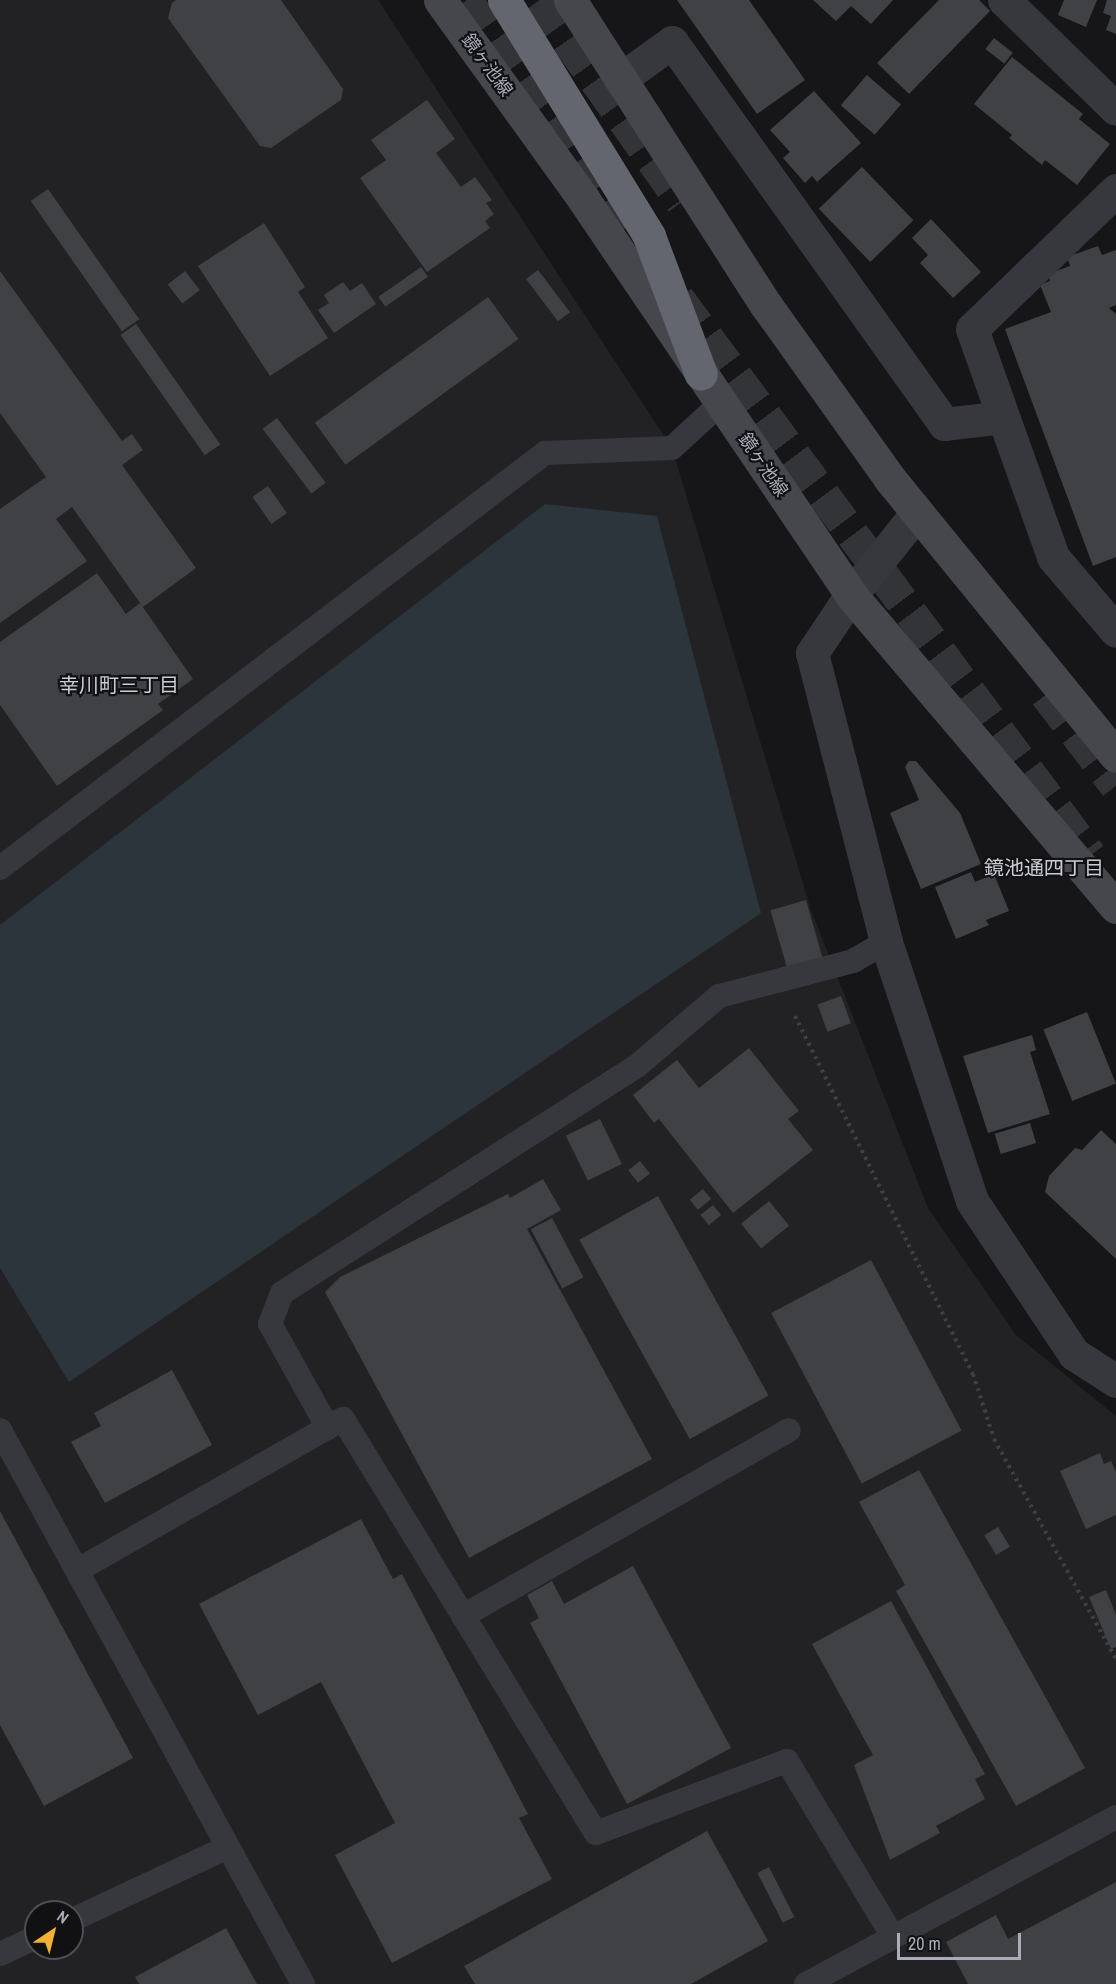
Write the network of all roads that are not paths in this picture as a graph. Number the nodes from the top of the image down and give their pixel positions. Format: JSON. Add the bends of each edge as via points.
{"nodes":[{"id":1,"x":440,"y":0,"type":"edge"},
{"id":2,"x":504,"y":0,"type":"edge"},
{"id":3,"x":570,"y":0,"type":"edge"},
{"id":4,"x":1004,"y":0,"type":"edge"},
{"id":5,"x":619,"y":80,"type":"junction"},
{"id":6,"x":1116,"y":109,"type":"edge"},
{"id":7,"x":1116,"y":190,"type":"edge"},
{"id":8,"x":701,"y":374,"type":"junction"},
{"id":9,"x":721,"y":403,"type":"junction"},
{"id":10,"x":1003,"y":417,"type":"junction"},
{"id":11,"x":916,"y":514,"type":"junction"},
{"id":12,"x":851,"y":595,"type":"junction"},
{"id":13,"x":1116,"y":631,"type":"edge"},
{"id":14,"x":1116,"y":756,"type":"edge"},
{"id":15,"x":0,"y":868,"type":"edge"},
{"id":16,"x":1116,"y":907,"type":"edge"},
{"id":17,"x":886,"y":942,"type":"junction"},
{"id":18,"x":1116,"y":1381,"type":"edge"},
{"id":19,"x":328,"y":1428,"type":"junction"},
{"id":20,"x":0,"y":1430,"type":"edge"},
{"id":21,"x":789,"y":1430,"type":"dead end"},
{"id":22,"x":78,"y":1570,"type":"junction"},
{"id":23,"x":463,"y":1616,"type":"junction"},
{"id":24,"x":1116,"y":1817,"type":"edge"},
{"id":25,"x":228,"y":1847,"type":"junction"},
{"id":26,"x":84,"y":1914,"type":"edge"},
{"id":27,"x":893,"y":1937,"type":"junction"},
{"id":28,"x":24,"y":1943,"type":"edge"},
{"id":29,"x":0,"y":1954,"type":"edge"},
{"id":30,"x":303,"y":1984,"type":"edge"},
{"id":31,"x":806,"y":1984,"type":"edge"}],
"edges":[{"from":1,"to":8,"type":"street","name":"鏡ヶ池線","via":[[584,200]]},
{"from":2,"to":8,"type":"highway","via":[[649,236]]},
{"from":3,"to":5,"type":"street"},
{"from":4,"to":6,"type":"street"},
{"from":5,"to":10,"type":"street","via":[[672,42],[945,424]]},
{"from":5,"to":11,"type":"street","via":[[766,305]]},
{"from":7,"to":10,"type":"street","via":[[972,329]]},
{"from":8,"to":9,"type":"street","name":"鏡ヶ池線"},
{"from":9,"to":12,"type":"street","name":"鏡ヶ池線"},
{"from":9,"to":15,"type":"lane","via":[[672,448],[545,453]]},
{"from":10,"to":13,"type":"street","via":[[1053,557]]},
{"from":11,"to":12,"type":"street"},
{"from":11,"to":14,"type":"street"},
{"from":12,"to":16,"type":"street","name":"鏡ヶ池線"},
{"from":12,"to":17,"type":"street","via":[[812,653]]},
{"from":17,"to":18,"type":"street","via":[[972,1201],[1074,1354]]},
{"from":17,"to":19,"type":"lane","via":[[854,961],[719,996],[637,1066],[282,1293],[270,1324]]},
{"from":19,"to":22,"type":"lane"},
{"from":19,"to":23,"type":"lane","via":[[343,1419]]},
{"from":20,"to":22,"type":"lane"},
{"from":21,"to":23,"type":"lane"},
{"from":22,"to":25,"type":"lane"},
{"from":23,"to":27,"type":"lane","via":[[596,1833],[787,1761]]},
{"from":24,"to":27,"type":"lane"},
{"from":25,"to":26,"type":"lane"},
{"from":25,"to":30,"type":"lane"},
{"from":27,"to":31,"type":"lane"},
{"from":28,"to":29,"type":"lane"}]}
